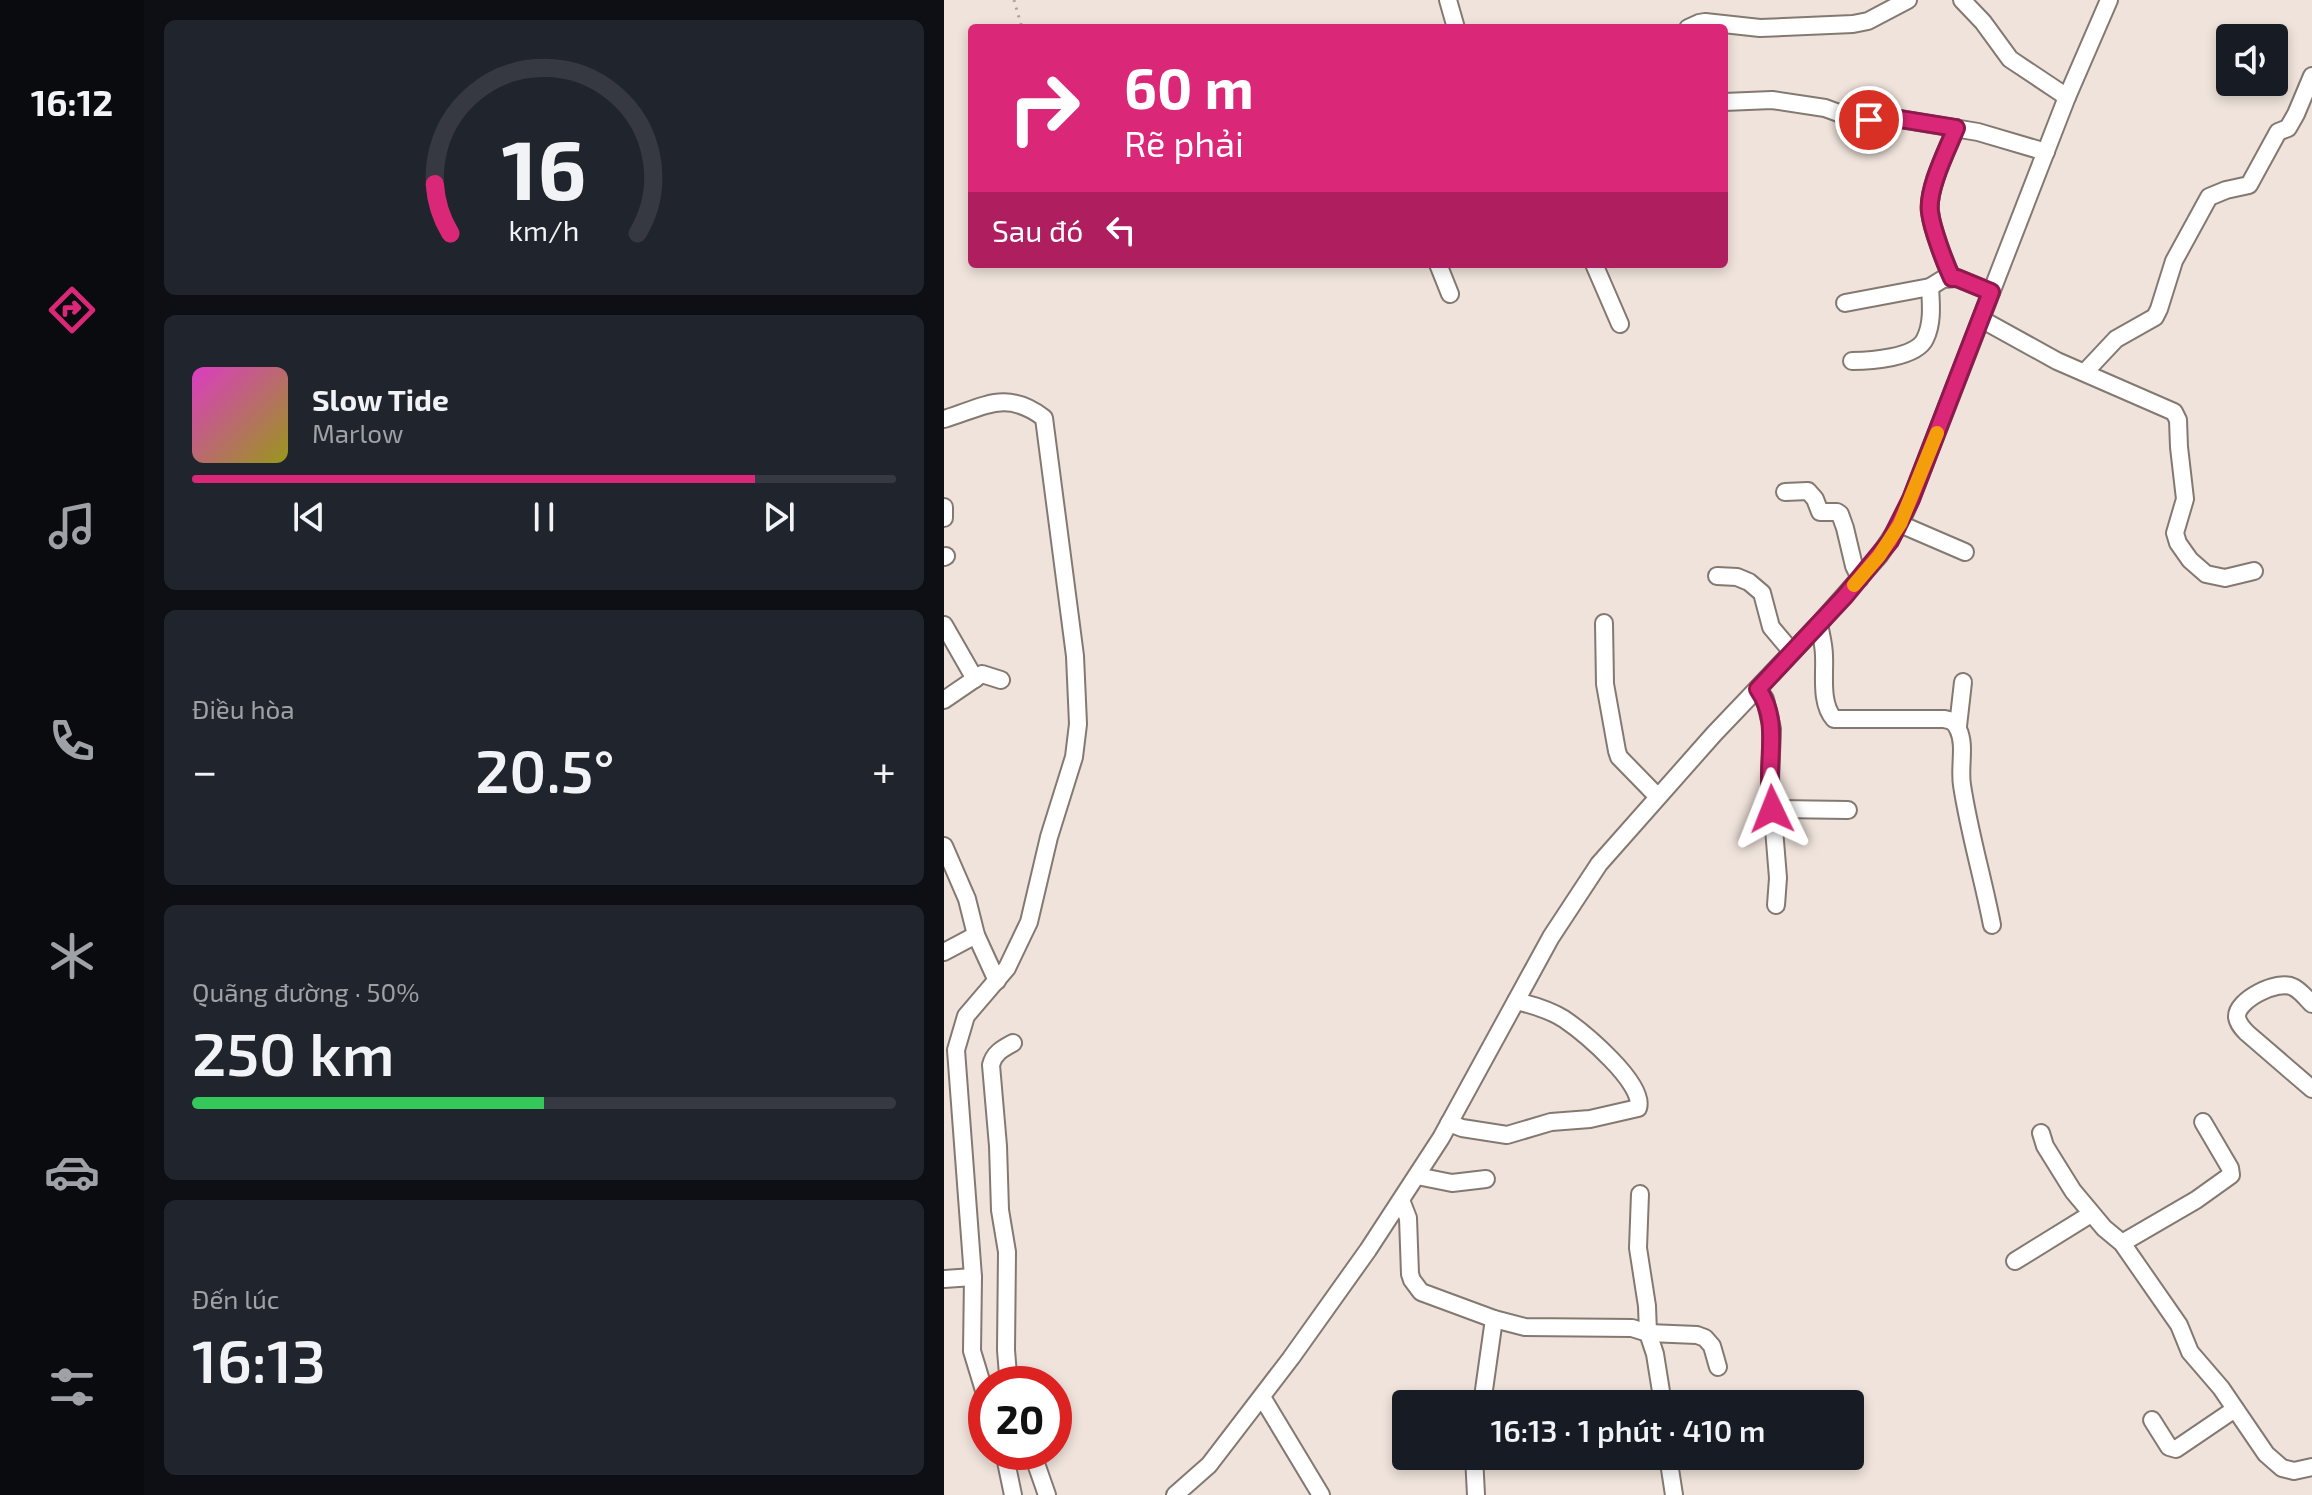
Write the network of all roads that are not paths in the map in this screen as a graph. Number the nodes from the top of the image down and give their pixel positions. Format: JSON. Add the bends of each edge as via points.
{"nodes":[{"id":1,"x":1448,"y":0,"type":"edge"},
{"id":2,"x":1908,"y":0,"type":"edge"},
{"id":3,"x":1962,"y":0,"type":"edge"},
{"id":4,"x":2109,"y":0,"type":"edge"},
{"id":5,"x":1455,"y":24,"type":"edge"},
{"id":6,"x":1699,"y":24,"type":"edge"},
{"id":7,"x":1723,"y":24,"type":"edge"},
{"id":8,"x":1728,"y":25,"type":"edge"},
{"id":9,"x":2312,"y":76,"type":"edge"},
{"id":10,"x":2067,"y":97,"type":"junction"},
{"id":11,"x":1728,"y":102,"type":"edge"},
{"id":12,"x":1956,"y":128,"type":"junction"},
{"id":13,"x":2046,"y":152,"type":"junction"},
{"id":14,"x":1440,"y":268,"type":"edge"},
{"id":15,"x":1596,"y":268,"type":"edge"},
{"id":16,"x":1952,"y":278,"type":"junction"},
{"id":17,"x":1930,"y":287,"type":"junction"},
{"id":18,"x":1991,"y":292,"type":"junction"},
{"id":19,"x":1450,"y":294,"type":"dead end"},
{"id":20,"x":1845,"y":303,"type":"dead end"},
{"id":21,"x":1981,"y":319,"type":"junction"},
{"id":22,"x":1620,"y":324,"type":"dead end"},
{"id":23,"x":1852,"y":361,"type":"dead end"},
{"id":24,"x":2085,"y":372,"type":"junction"},
{"id":25,"x":944,"y":419,"type":"edge"},
{"id":26,"x":1785,"y":492,"type":"dead end"},
{"id":27,"x":944,"y":507,"type":"edge"},
{"id":28,"x":944,"y":518,"type":"edge"},
{"id":29,"x":1900,"y":524,"type":"junction"},
{"id":30,"x":1965,"y":552,"type":"dead end"},
{"id":31,"x":2254,"y":571,"type":"dead end"},
{"id":32,"x":1717,"y":576,"type":"dead end"},
{"id":33,"x":1860,"y":578,"type":"junction"},
{"id":34,"x":1604,"y":623,"type":"dead end"},
{"id":35,"x":1819,"y":624,"type":"junction"},
{"id":36,"x":944,"y":625,"type":"edge"},
{"id":37,"x":1792,"y":652,"type":"junction"},
{"id":38,"x":975,"y":679,"type":"junction"},
{"id":39,"x":1001,"y":680,"type":"dead end"},
{"id":40,"x":1963,"y":682,"type":"dead end"},
{"id":41,"x":1758,"y":689,"type":"junction"},
{"id":42,"x":944,"y":700,"type":"edge"},
{"id":43,"x":1958,"y":726,"type":"junction"},
{"id":44,"x":1657,"y":796,"type":"junction"},
{"id":45,"x":1772,"y":809,"type":"junction"},
{"id":46,"x":1848,"y":810,"type":"dead end"},
{"id":47,"x":944,"y":846,"type":"edge"},
{"id":48,"x":1776,"y":905,"type":"dead end"},
{"id":49,"x":1992,"y":925,"type":"dead end"},
{"id":50,"x":976,"y":935,"type":"junction"},
{"id":51,"x":944,"y":952,"type":"edge"},
{"id":52,"x":997,"y":981,"type":"junction"},
{"id":53,"x":1516,"y":1001,"type":"junction"},
{"id":54,"x":2312,"y":1004,"type":"edge"},
{"id":55,"x":1013,"y":1043,"type":"dead end"},
{"id":56,"x":2312,"y":1089,"type":"edge"},
{"id":57,"x":2203,"y":1122,"type":"dead end"},
{"id":58,"x":1449,"y":1123,"type":"junction"},
{"id":59,"x":2041,"y":1133,"type":"dead end"},
{"id":60,"x":1417,"y":1176,"type":"junction"},
{"id":61,"x":1486,"y":1179,"type":"dead end"},
{"id":62,"x":1640,"y":1194,"type":"dead end"},
{"id":63,"x":1401,"y":1200,"type":"junction"},
{"id":64,"x":2091,"y":1214,"type":"junction"},
{"id":65,"x":2122,"y":1243,"type":"junction"},
{"id":66,"x":2015,"y":1261,"type":"dead end"},
{"id":67,"x":973,"y":1277,"type":"junction"},
{"id":68,"x":944,"y":1279,"type":"edge"},
{"id":69,"x":1494,"y":1319,"type":"junction"},
{"id":70,"x":1648,"y":1333,"type":"junction"},
{"id":71,"x":977,"y":1366,"type":"edge"},
{"id":72,"x":1007,"y":1366,"type":"edge"},
{"id":73,"x":1718,"y":1367,"type":"dead end"},
{"id":74,"x":1484,"y":1390,"type":"edge"},
{"id":75,"x":1661,"y":1390,"type":"edge"},
{"id":76,"x":1262,"y":1397,"type":"junction"},
{"id":77,"x":2235,"y":1409,"type":"junction"},
{"id":78,"x":2152,"y":1420,"type":"dead end"},
{"id":79,"x":2312,"y":1467,"type":"edge"},
{"id":80,"x":1008,"y":1470,"type":"edge"},
{"id":81,"x":1038,"y":1470,"type":"edge"},
{"id":82,"x":1475,"y":1470,"type":"edge"},
{"id":83,"x":1670,"y":1470,"type":"edge"},
{"id":84,"x":1013,"y":1495,"type":"edge"},
{"id":85,"x":1047,"y":1495,"type":"edge"},
{"id":86,"x":1175,"y":1495,"type":"edge"},
{"id":87,"x":1321,"y":1495,"type":"edge"},
{"id":88,"x":1476,"y":1495,"type":"edge"},
{"id":89,"x":1674,"y":1495,"type":"edge"}],
"edges":[{"from":1,"to":5,"type":"street"},
{"from":2,"to":8,"type":"street","via":[[1853,24]]},
{"from":3,"to":10,"type":"street","via":[[2010,59]]},
{"from":4,"to":10,"type":"street"},
{"from":6,"to":7,"type":"street"},
{"from":9,"to":24,"type":"street","via":[[2288,128],[2278,132],[2249,185],[2213,194],[2201,208],[2174,261],[2155,317],[2116,339]]},
{"from":10,"to":13,"type":"street"},
{"from":11,"to":12,"type":"street","via":[[1772,100],[1825,108],[1855,119]]},
{"from":12,"to":13,"type":"street"},
{"from":12,"to":16,"type":"street","via":[[1929,211]]},
{"from":13,"to":18,"type":"street"},
{"from":14,"to":19,"type":"street"},
{"from":15,"to":22,"type":"street"},
{"from":16,"to":17,"type":"street"},
{"from":16,"to":18,"type":"street"},
{"from":17,"to":20,"type":"street"},
{"from":17,"to":23,"type":"street","via":[[1932,312],[1920,345],[1890,358]]},
{"from":18,"to":21,"type":"street"},
{"from":21,"to":24,"type":"street"},
{"from":21,"to":29,"type":"street"},
{"from":24,"to":31,"type":"street","via":[[2174,412],[2185,499],[2175,533],[2178,543],[2206,574],[2225,578]]},
{"from":25,"to":52,"type":"street","via":[[1005,401],[1023,404],[1044,418],[1075,656],[1074,757],[1029,922]]},
{"from":26,"to":33,"type":"street","via":[[1808,491],[1820,512],[1840,514]]},
{"from":27,"to":28,"type":"street"},
{"from":29,"to":30,"type":"street"},
{"from":29,"to":33,"type":"street"},
{"from":32,"to":37,"type":"street","via":[[1737,577],[1762,593],[1771,627]]},
{"from":33,"to":35,"type":"street"},
{"from":34,"to":44,"type":"street","via":[[1604,676],[1617,751]]},
{"from":35,"to":37,"type":"street"},
{"from":35,"to":43,"type":"street","via":[[1827,705],[1834,719],[1944,719]]},
{"from":36,"to":38,"type":"street"},
{"from":37,"to":41,"type":"street"},
{"from":38,"to":39,"type":"street","via":[[984,673]]},
{"from":38,"to":42,"type":"street"},
{"from":40,"to":43,"type":"street"},
{"from":41,"to":44,"type":"street"},
{"from":41,"to":45,"type":"street","via":[[1772,729]]},
{"from":43,"to":49,"type":"street","via":[[1969,829]]},
{"from":44,"to":53,"type":"street","via":[[1572,903]]},
{"from":45,"to":46,"type":"street"},
{"from":45,"to":48,"type":"street"},
{"from":47,"to":50,"type":"street"},
{"from":50,"to":51,"type":"street"},
{"from":50,"to":52,"type":"street"},
{"from":52,"to":67,"type":"street","via":[[966,1016],[956,1050]]},
{"from":53,"to":58,"type":"street"},
{"from":53,"to":58,"type":"street","via":[[1562,1018],[1605,1052],[1638,1095],[1638,1108],[1507,1135]]},
{"from":54,"to":56,"type":"street","via":[[2295,987],[2276,986],[2252,998],[2237,1015],[2247,1033]]},
{"from":55,"to":72,"type":"street","via":[[998,1051],[991,1065],[1007,1252]]},
{"from":57,"to":65,"type":"street","via":[[2231,1175]]},
{"from":58,"to":60,"type":"street"},
{"from":59,"to":64,"type":"street","via":[[2055,1164]]},
{"from":60,"to":61,"type":"street","via":[[1452,1183]]},
{"from":60,"to":63,"type":"street"},
{"from":62,"to":70,"type":"street","via":[[1638,1248]]},
{"from":63,"to":69,"type":"street","via":[[1408,1218],[1414,1284],[1421,1292]]},
{"from":63,"to":76,"type":"street"},
{"from":64,"to":65,"type":"street"},
{"from":64,"to":66,"type":"street"},
{"from":65,"to":77,"type":"street","via":[[2179,1325],[2190,1352]]},
{"from":67,"to":68,"type":"street"},
{"from":67,"to":71,"type":"street"},
{"from":69,"to":70,"type":"street","via":[[1525,1327],[1632,1328]]},
{"from":69,"to":74,"type":"street"},
{"from":70,"to":73,"type":"street","via":[[1705,1338]]},
{"from":70,"to":75,"type":"street"},
{"from":76,"to":86,"type":"street","via":[[1209,1465]]},
{"from":76,"to":87,"type":"street"},
{"from":77,"to":78,"type":"street","via":[[2176,1449],[2169,1447]]},
{"from":77,"to":79,"type":"street","via":[[2274,1463],[2294,1471]]},
{"from":80,"to":84,"type":"street"},
{"from":81,"to":85,"type":"street"},
{"from":82,"to":88,"type":"street"},
{"from":83,"to":89,"type":"street"}]}
